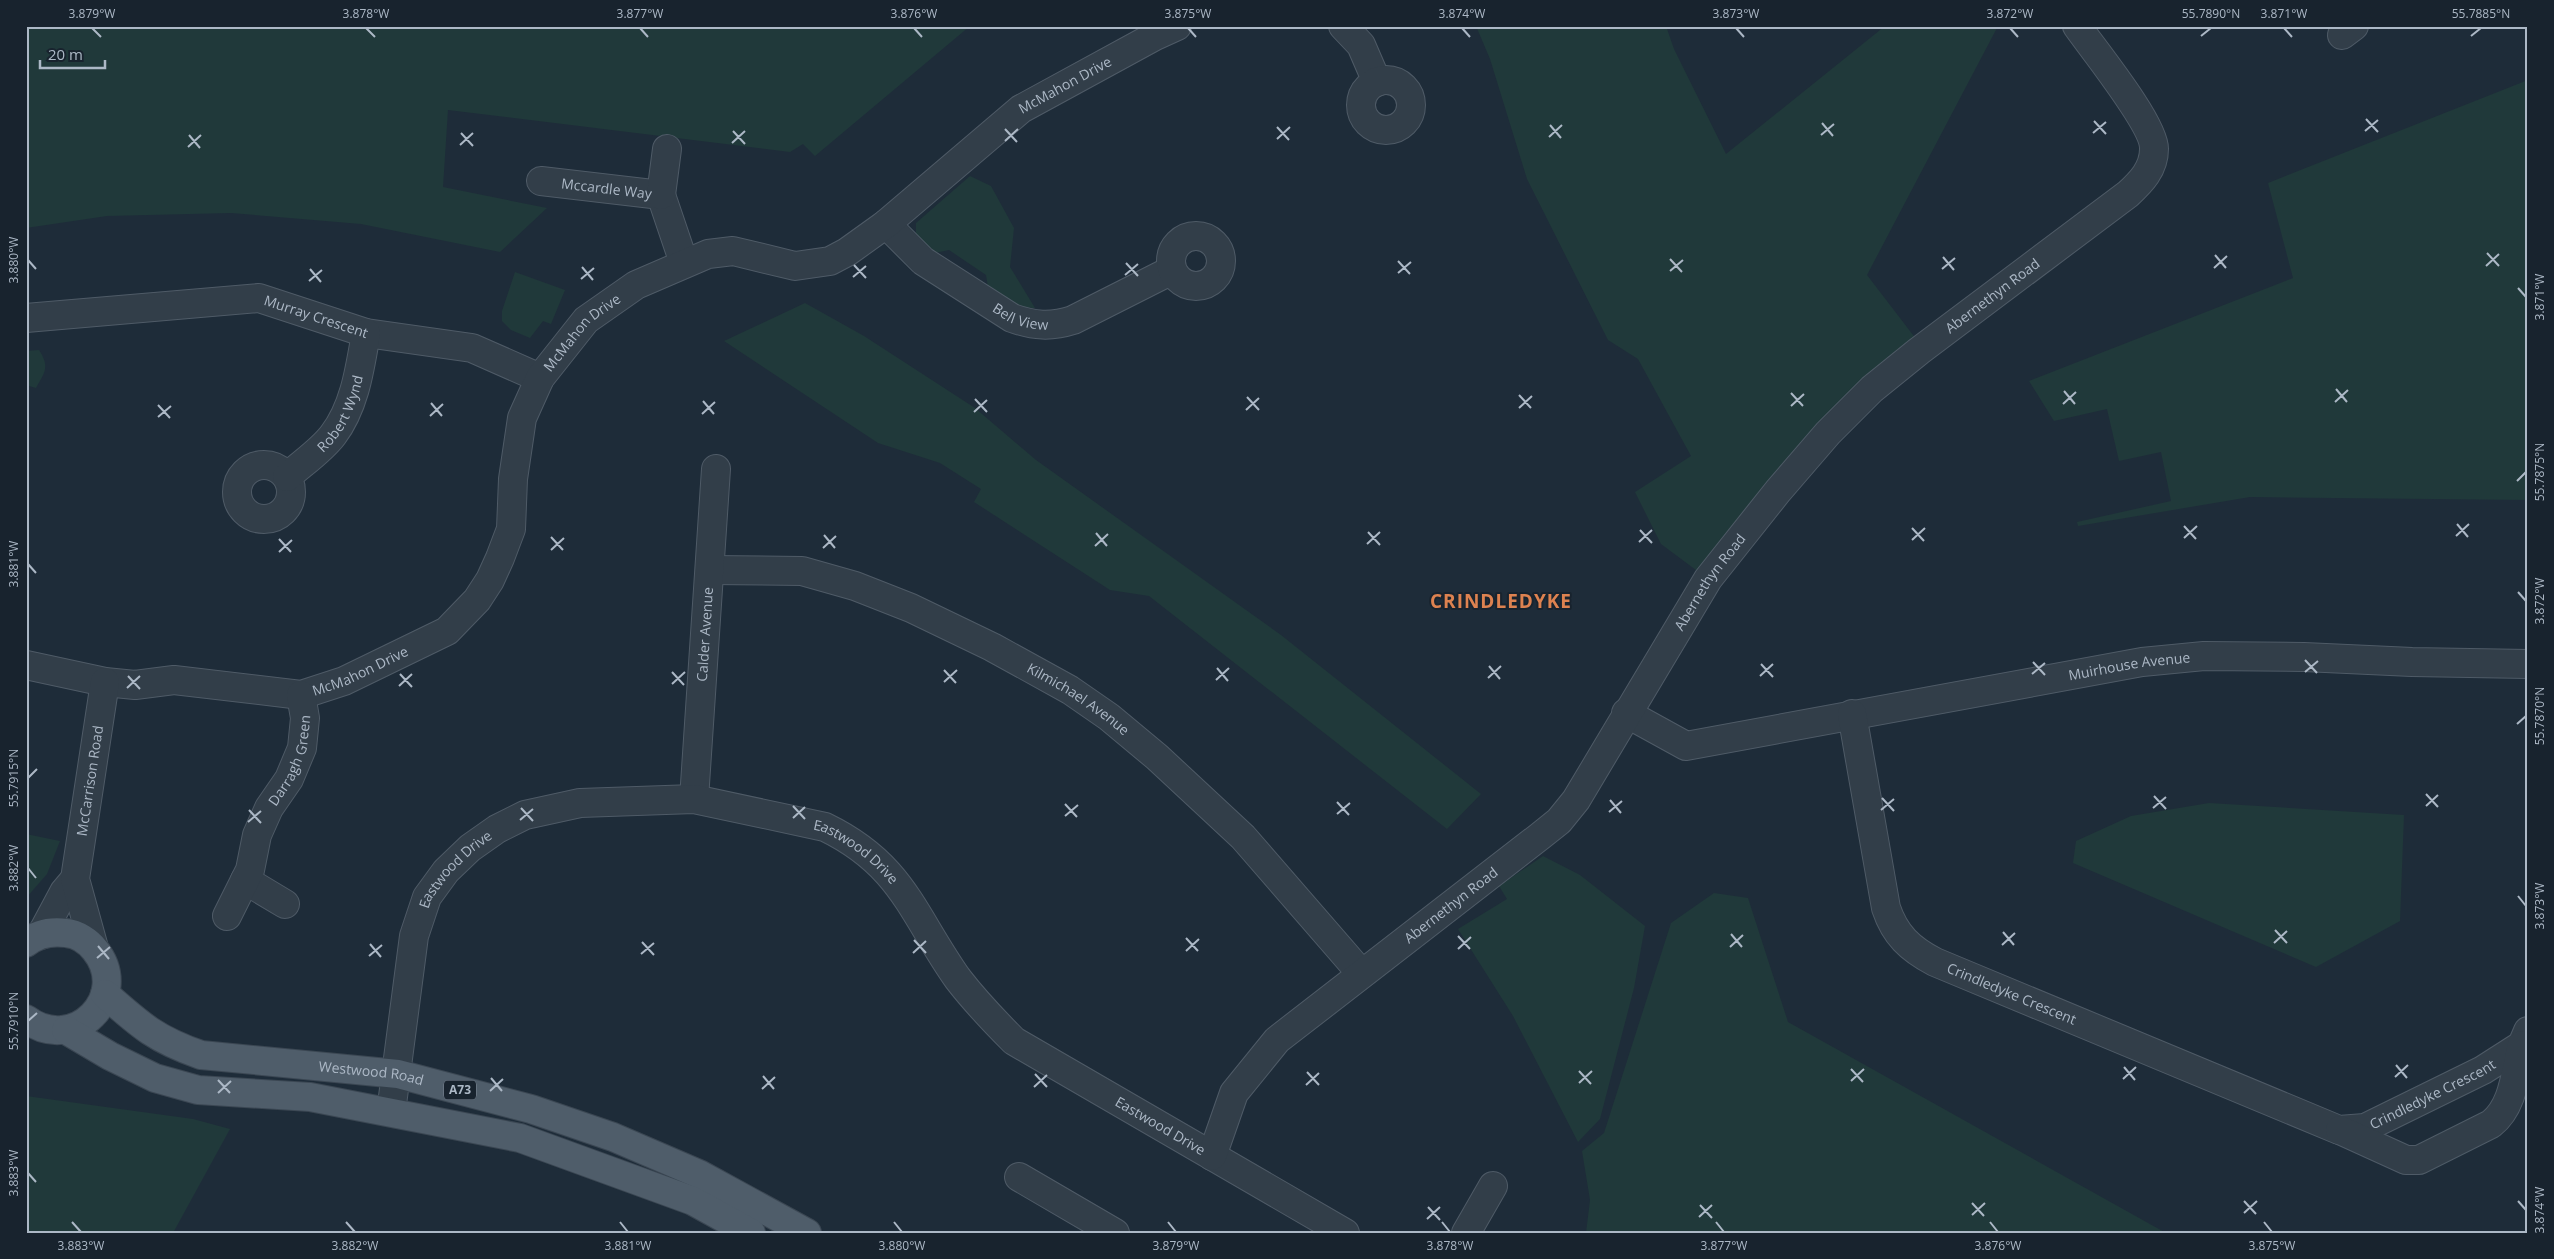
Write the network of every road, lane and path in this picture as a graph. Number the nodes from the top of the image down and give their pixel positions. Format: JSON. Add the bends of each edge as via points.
{"nodes":[{"id":1,"x":1177,"y":26,"type":"edge"},
{"id":2,"x":1343,"y":26,"type":"edge"},
{"id":3,"x":2077,"y":26,"type":"edge"},
{"id":4,"x":1378,"y":82,"type":"dead end"},
{"id":5,"x":667,"y":149,"type":"dead end"},
{"id":6,"x":541,"y":181,"type":"dead end"},
{"id":7,"x":661,"y":194,"type":"junction"},
{"id":8,"x":886,"y":224,"type":"junction"},
{"id":9,"x":684,"y":263,"type":"junction"},
{"id":10,"x":1172,"y":270,"type":"dead end"},
{"id":11,"x":26,"y":318,"type":"edge"},
{"id":12,"x":366,"y":333,"type":"junction"},
{"id":13,"x":540,"y":378,"type":"junction"},
{"id":14,"x":717,"y":469,"type":"dead end"},
{"id":15,"x":287,"y":477,"type":"dead end"},
{"id":16,"x":710,"y":570,"type":"junction"},
{"id":17,"x":2528,"y":664,"type":"edge"},
{"id":18,"x":26,"y":665,"type":"edge"},
{"id":19,"x":105,"y":682,"type":"junction"},
{"id":20,"x":301,"y":695,"type":"junction"},
{"id":21,"x":1626,"y":714,"type":"junction"},
{"id":22,"x":1852,"y":714,"type":"junction"},
{"id":23,"x":694,"y":799,"type":"junction"},
{"id":24,"x":75,"y":879,"type":"junction"},
{"id":25,"x":245,"y":880,"type":"junction"},
{"id":26,"x":286,"y":904,"type":"dead end"},
{"id":27,"x":227,"y":916,"type":"dead end"},
{"id":28,"x":34,"y":939,"type":"edge"},
{"id":29,"x":94,"y":948,"type":"junction"},
{"id":30,"x":1361,"y":973,"type":"junction"},
{"id":31,"x":105,"y":994,"type":"junction"},
{"id":32,"x":40,"y":1028,"type":"edge"},
{"id":33,"x":2525,"y":1038,"type":"edge"},
{"id":34,"x":398,"y":1074,"type":"junction"},
{"id":35,"x":391,"y":1112,"type":"junction"},
{"id":36,"x":2339,"y":1130,"type":"junction"},
{"id":37,"x":1212,"y":1156,"type":"junction"},
{"id":38,"x":1019,"y":1177,"type":"dead end"},
{"id":39,"x":1493,"y":1186,"type":"dead end"},
{"id":40,"x":751,"y":1233,"type":"edge"},
{"id":41,"x":807,"y":1233,"type":"edge"},
{"id":42,"x":1115,"y":1233,"type":"edge"},
{"id":43,"x":1345,"y":1233,"type":"edge"},
{"id":44,"x":1466,"y":1233,"type":"edge"}],
"edges":[{"from":1,"to":8,"type":"street","name":"McMahon Drive","via":[[1021,109]]},
{"from":2,"to":4,"type":"street","via":[[1361,45]]},
{"from":3,"to":21,"type":"street","name":"Abernethyn Road","via":[[2149,132],[2154,147],[2152,162],[2143,180],[1919,351],[1853,408],[1778,491],[1708,579]]},
{"from":5,"to":7,"type":"street"},
{"from":6,"to":7,"type":"street","name":"Mccardle Way"},
{"from":7,"to":9,"type":"street","name":"Mccardle Way"},
{"from":8,"to":9,"type":"street","name":"McMahon Drive","via":[[847,252],[830,261],[812,265],[795,266],[733,251],[708,254]]},
{"from":8,"to":10,"type":"street","name":"Bell View","via":[[923,261],[1012,318],[1028,324],[1058,325],[1073,320]]},
{"from":9,"to":13,"type":"street","name":"McMahon Drive","via":[[636,285],[586,320]]},
{"from":11,"to":12,"type":"street","name":"Murray Crescent","via":[[259,298]]},
{"from":12,"to":13,"type":"street","name":"Murray Crescent","via":[[472,348]]},
{"from":12,"to":15,"type":"street","name":"Robert Wynd","via":[[356,386],[344,416],[332,436]]},
{"from":13,"to":20,"type":"street","name":"McMahon Drive","via":[[522,418],[513,479],[511,529],[490,580],[477,600],[446,631],[344,681]]},
{"from":14,"to":16,"type":"street","name":"Calder Avenue"},
{"from":16,"to":23,"type":"street","name":"Calder Avenue"},
{"from":16,"to":30,"type":"street","name":"Kilmichael Avenue","via":[[802,571],[854,586],[911,608],[992,647],[1070,690],[1157,757],[1243,837]]},
{"from":17,"to":22,"type":"street","name":"Muirhouse Avenue","via":[[2204,656],[2142,662]]},
{"from":18,"to":19,"type":"street","name":"McMahon Drive"},
{"from":19,"to":20,"type":"street","name":"McMahon Drive","via":[[135,685],[174,680]]},
{"from":19,"to":24,"type":"street","name":"McCarrison Road"},
{"from":20,"to":25,"type":"street","name":"Darragh Green","via":[[305,718],[302,748],[289,779],[261,826]]},
{"from":21,"to":22,"type":"street","name":"Muirhouse Avenue","via":[[1686,746]]},
{"from":21,"to":30,"type":"street","name":"Abernethyn Road","via":[[1576,800],[1559,821],[1441,916]]},
{"from":22,"to":36,"type":"street","name":"Crindledyke Crescent","via":[[1886,908],[1902,940],[1917,952]]},
{"from":23,"to":34,"type":"street","name":"Eastwood Drive","via":[[580,803],[550,808],[525,815],[497,829],[470,848],[446,871],[427,897],[414,936]]},
{"from":23,"to":37,"type":"street","name":"Eastwood Drive","via":[[825,827],[867,851],[901,886],[958,978],[1014,1041]]},
{"from":24,"to":28,"type":"street","name":"McCarrison Road"},
{"from":24,"to":29,"type":"street","name":"McCarrison Road"},
{"from":25,"to":26,"type":"street"},
{"from":25,"to":27,"type":"street","name":"Darragh Green"},
{"from":28,"to":29,"type":"main road","via":[[55,932],[70,933]]},
{"from":29,"to":31,"type":"main road","via":[[105,968]]},
{"from":30,"to":37,"type":"street","name":"Abernethyn Road","via":[[1277,1040],[1234,1093]]},
{"from":31,"to":32,"type":"main road","via":[[100,1006],[80,1026]]},
{"from":31,"to":34,"type":"main road","name":"Westwood Road","number":"A73","via":[[147,1030],[171,1044],[201,1055]]},
{"from":32,"to":35,"type":"main road","via":[[155,1078],[198,1090],[310,1097]]},
{"from":33,"to":36,"type":"street","name":"Crindledyke Crescent","via":[[2483,1070],[2365,1128]]},
{"from":33,"to":36,"type":"street","name":"Crindledyke Crescent","via":[[2508,1104],[2501,1116],[2419,1160],[2406,1160]]},
{"from":34,"to":35,"type":"street","name":"Eastwood Drive"},
{"from":34,"to":41,"type":"main road","name":"Westwood Road","number":"A73","via":[[531,1108],[613,1137],[699,1174]]},
{"from":35,"to":40,"type":"main road","via":[[520,1138],[693,1201]]},
{"from":37,"to":43,"type":"street","name":"Eastwood Drive"},
{"from":38,"to":42,"type":"street"},
{"from":39,"to":44,"type":"street"}]}
